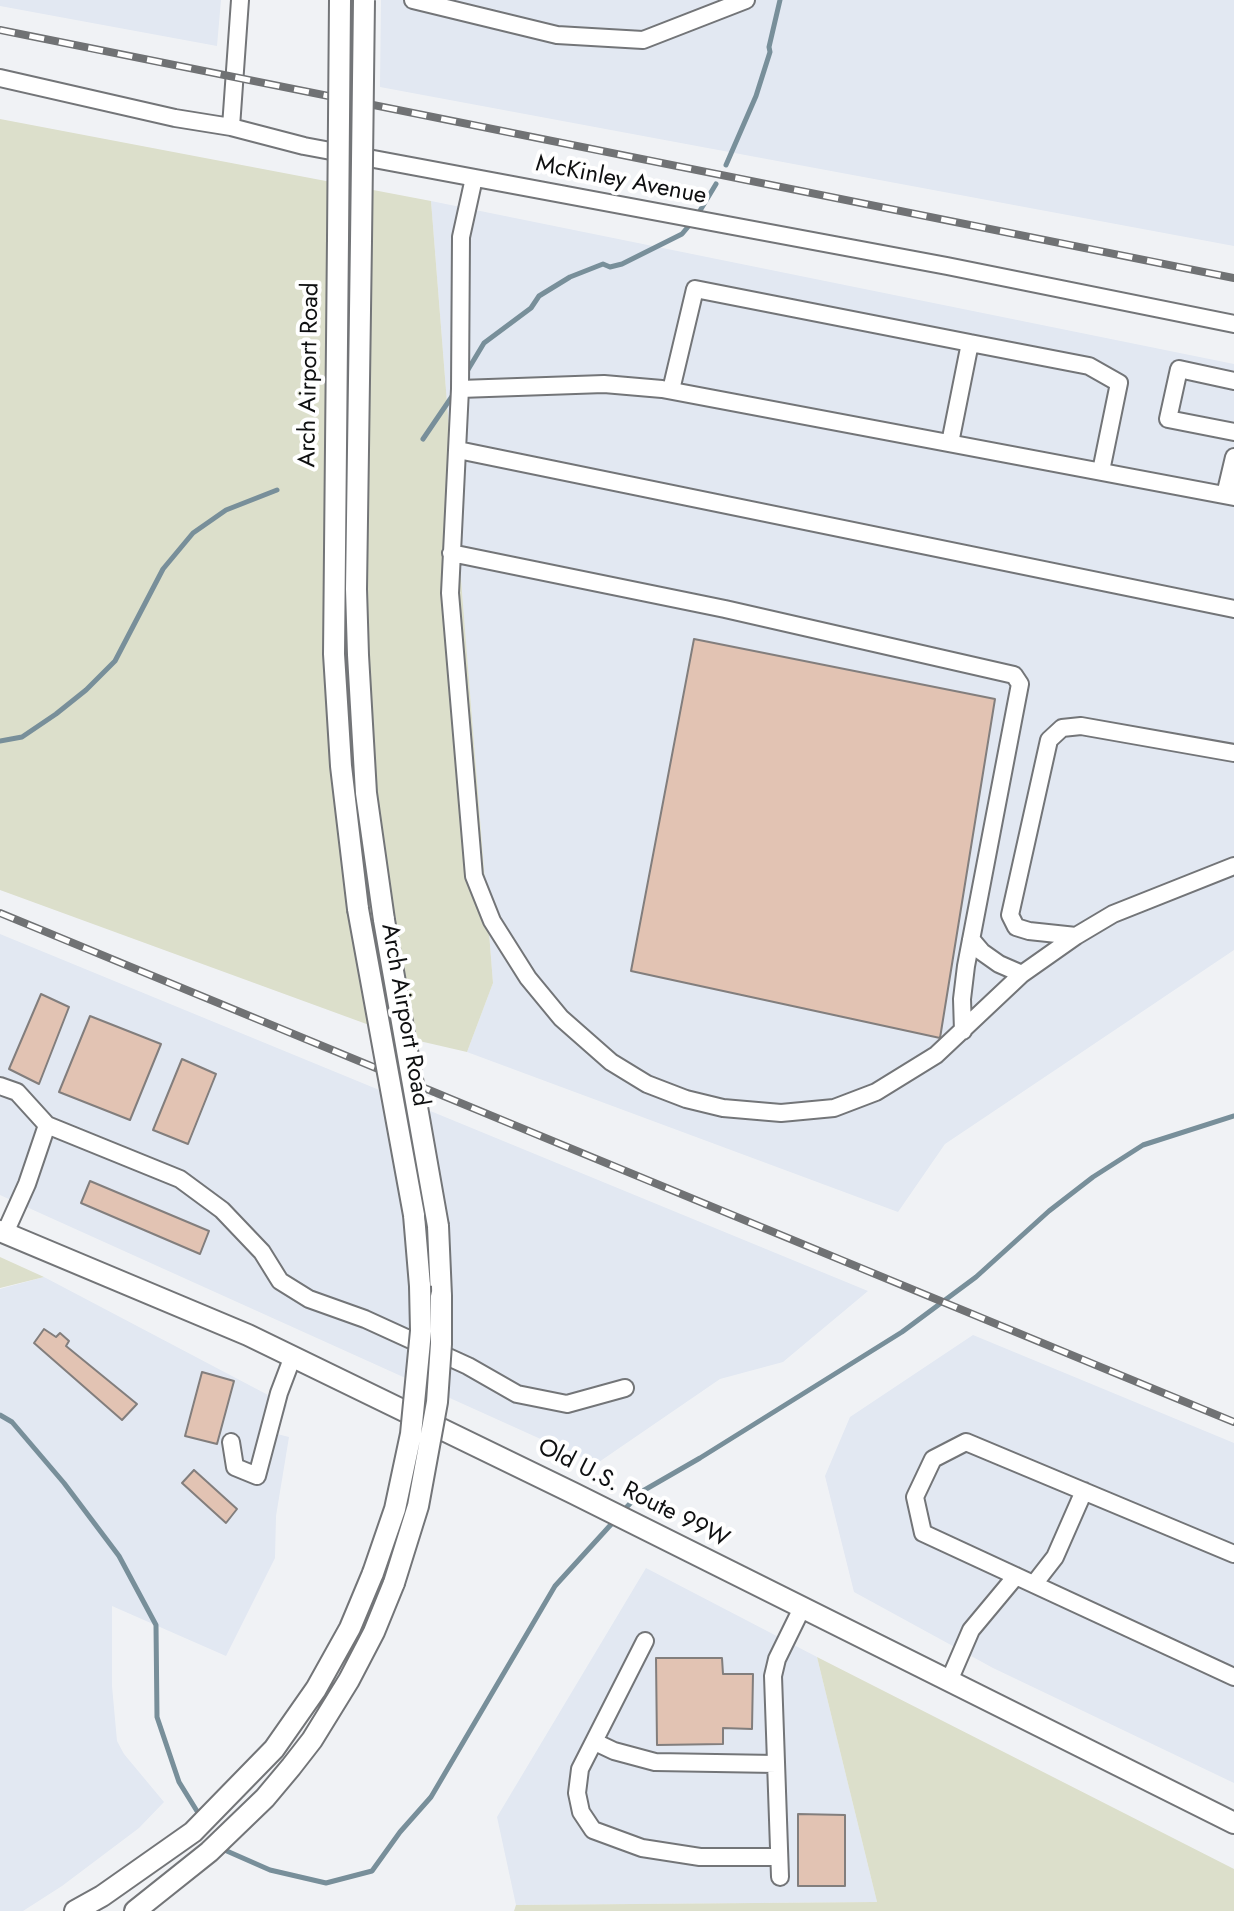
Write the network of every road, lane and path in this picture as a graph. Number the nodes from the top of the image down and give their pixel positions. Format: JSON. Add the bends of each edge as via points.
{"nodes":[{"id":1,"x":240,"y":0,"type":"edge"},
{"id":2,"x":340,"y":0,"type":"edge"},
{"id":3,"x":364,"y":0,"type":"edge"},
{"id":4,"x":413,"y":0,"type":"edge"},
{"id":5,"x":746,"y":0,"type":"edge"},
{"id":6,"x":0,"y":78,"type":"edge"},
{"id":7,"x":231,"y":127,"type":"junction"},
{"id":8,"x":474,"y":178,"type":"junction"},
{"id":9,"x":1234,"y":324,"type":"edge"},
{"id":10,"x":970,"y":343,"type":"junction"},
{"id":11,"x":1234,"y":381,"type":"edge"},
{"id":12,"x":460,"y":389,"type":"junction"},
{"id":13,"x":671,"y":390,"type":"junction"},
{"id":14,"x":1234,"y":432,"type":"edge"},
{"id":15,"x":950,"y":443,"type":"junction"},
{"id":16,"x":458,"y":450,"type":"junction"},
{"id":17,"x":1234,"y":457,"type":"edge"},
{"id":18,"x":1101,"y":471,"type":"junction"},
{"id":19,"x":1230,"y":496,"type":"edge"},
{"id":20,"x":451,"y":553,"type":"junction"},
{"id":21,"x":1234,"y":609,"type":"edge"},
{"id":22,"x":1234,"y":753,"type":"edge"},
{"id":23,"x":1234,"y":866,"type":"edge"},
{"id":24,"x":1076,"y":936,"type":"junction"},
{"id":25,"x":971,"y":939,"type":"junction"},
{"id":26,"x":1022,"y":974,"type":"junction"},
{"id":27,"x":963,"y":1031,"type":"junction"},
{"id":28,"x":0,"y":1086,"type":"edge"},
{"id":29,"x":47,"y":1125,"type":"junction"},
{"id":30,"x":3,"y":1232,"type":"edge"},
{"id":31,"x":293,"y":1356,"type":"junction"},
{"id":32,"x":625,"y":1388,"type":"dead end"},
{"id":33,"x":231,"y":1442,"type":"dead end"},
{"id":34,"x":1084,"y":1491,"type":"junction"},
{"id":35,"x":1234,"y":1554,"type":"edge"},
{"id":36,"x":1016,"y":1576,"type":"junction"},
{"id":37,"x":1034,"y":1584,"type":"junction"},
{"id":38,"x":802,"y":1608,"type":"junction"},
{"id":39,"x":645,"y":1641,"type":"dead end"},
{"id":40,"x":1234,"y":1677,"type":"edge"},
{"id":41,"x":949,"y":1681,"type":"junction"},
{"id":42,"x":595,"y":1742,"type":"junction"},
{"id":43,"x":776,"y":1764,"type":"junction"},
{"id":44,"x":1234,"y":1823,"type":"edge"},
{"id":45,"x":779,"y":1857,"type":"junction"},
{"id":46,"x":780,"y":1877,"type":"dead end"},
{"id":47,"x":75,"y":1911,"type":"edge"},
{"id":48,"x":135,"y":1911,"type":"edge"}],
"edges":[{"from":1,"to":7,"type":"street"},
{"from":2,"to":47,"type":"main road","name":"Arch Airport Road","bridge":true,"via":[[334,654],[358,909],[414,1215],[421,1331],[411,1434],[395,1509],[350,1628],[274,1749],[193,1832]]},
{"from":3,"to":48,"type":"main road","name":"Arch Airport Road","bridge":true,"via":[[358,655],[366,793],[438,1226],[437,1402],[418,1506],[394,1583],[349,1680],[312,1740],[256,1807],[182,1876]]},
{"from":4,"to":5,"type":"street","via":[[557,35],[643,40]]},
{"from":6,"to":7,"type":"street","name":"McKinley Avenue"},
{"from":7,"to":8,"type":"street","name":"McKinley Avenue"},
{"from":8,"to":9,"type":"street","name":"McKinley Avenue"},
{"from":8,"to":12,"type":"street","via":[[461,237]]},
{"from":10,"to":13,"type":"street","via":[[695,289]]},
{"from":10,"to":15,"type":"street"},
{"from":10,"to":18,"type":"street","via":[[1089,366],[1119,383]]},
{"from":11,"to":14,"type":"street","via":[[1179,369],[1168,419]]},
{"from":12,"to":13,"type":"street","via":[[604,384]]},
{"from":12,"to":16,"type":"street"},
{"from":13,"to":15,"type":"street"},
{"from":15,"to":18,"type":"street"},
{"from":16,"to":20,"type":"street"},
{"from":16,"to":21,"type":"street"},
{"from":17,"to":19,"type":"street"},
{"from":18,"to":19,"type":"street"},
{"from":20,"to":25,"type":"street","via":[[1014,675],[1020,684]]},
{"from":20,"to":27,"type":"street","via":[[474,876],[492,921],[561,1018],[611,1062],[647,1084],[711,1105],[781,1113],[834,1108],[876,1092],[936,1055]]},
{"from":22,"to":24,"type":"street","via":[[1081,726],[1062,728],[1049,740],[1010,915],[1016,927]]},
{"from":23,"to":24,"type":"street","via":[[1113,914]]},
{"from":24,"to":26,"type":"street"},
{"from":25,"to":26,"type":"street","via":[[999,964]]},
{"from":25,"to":27,"type":"street"},
{"from":26,"to":27,"type":"street"},
{"from":28,"to":29,"type":"street","via":[[17,1092]]},
{"from":29,"to":30,"type":"street"},
{"from":29,"to":32,"type":"street","via":[[180,1179],[232,1220],[280,1281],[309,1299],[468,1366],[517,1394],[567,1404]]},
{"from":30,"to":31,"type":"main road","name":"Old U.S. Route 99W"},
{"from":31,"to":33,"type":"street","via":[[257,1476],[235,1467]]},
{"from":31,"to":38,"type":"main road","name":"Old U.S. Route 99W"},
{"from":34,"to":35,"type":"street"},
{"from":34,"to":36,"type":"street","via":[[966,1442],[933,1459],[915,1497],[923,1533]]},
{"from":34,"to":37,"type":"street","via":[[1055,1557]]},
{"from":36,"to":37,"type":"street"},
{"from":36,"to":41,"type":"street","via":[[971,1630]]},
{"from":37,"to":40,"type":"street"},
{"from":38,"to":41,"type":"main road","name":"Old U.S. Route 99W"},
{"from":38,"to":43,"type":"street","via":[[773,1676]]},
{"from":39,"to":42,"type":"street"},
{"from":41,"to":44,"type":"main road","name":"Old U.S. Route 99W"},
{"from":42,"to":43,"type":"street","via":[[655,1762]]},
{"from":42,"to":45,"type":"street","via":[[580,1769],[577,1793],[593,1830],[642,1848],[700,1857]]},
{"from":43,"to":45,"type":"street"},
{"from":45,"to":46,"type":"street"}]}
